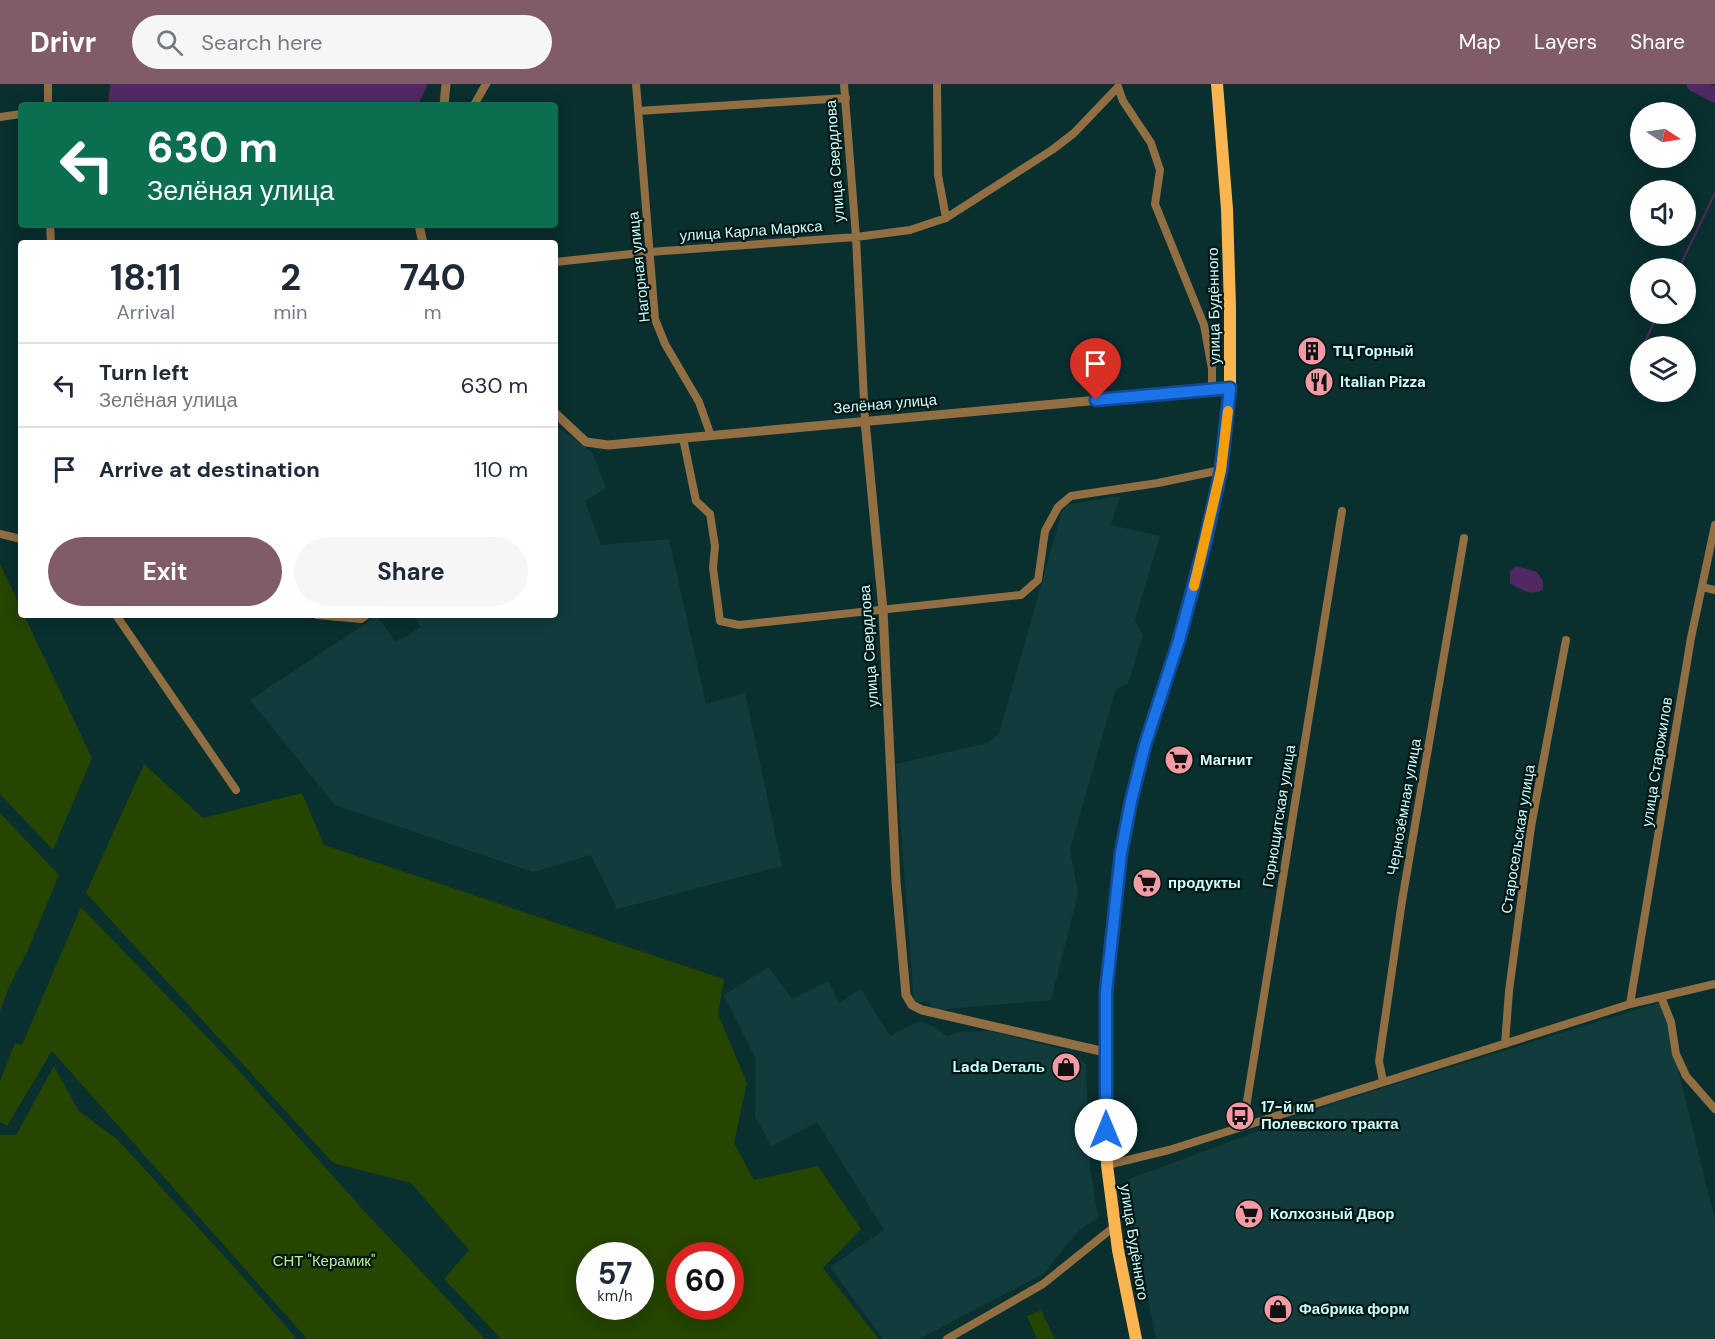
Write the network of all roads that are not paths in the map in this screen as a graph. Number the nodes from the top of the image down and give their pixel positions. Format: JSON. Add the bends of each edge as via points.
{"nodes":[{"id":1,"x":48,"y":84,"type":"edge"},
{"id":2,"x":446,"y":84,"type":"edge"},
{"id":3,"x":486,"y":84,"type":"edge"},
{"id":4,"x":636,"y":84,"type":"edge"},
{"id":5,"x":844,"y":84,"type":"edge"},
{"id":6,"x":937,"y":84,"type":"edge"},
{"id":7,"x":1217,"y":84,"type":"edge"},
{"id":8,"x":1119,"y":86,"type":"edge"},
{"id":9,"x":846,"y":98,"type":"junction"},
{"id":10,"x":48,"y":102,"type":"edge"},
{"id":11,"x":444,"y":102,"type":"edge"},
{"id":12,"x":476,"y":102,"type":"edge"},
{"id":13,"x":638,"y":111,"type":"junction"},
{"id":14,"x":18,"y":114,"type":"edge"},
{"id":15,"x":0,"y":117,"type":"edge"},
{"id":16,"x":946,"y":218,"type":"junction"},
{"id":17,"x":856,"y":237,"type":"junction"},
{"id":18,"x":650,"y":252,"type":"junction"},
{"id":19,"x":558,"y":262,"type":"edge"},
{"id":20,"x":1230,"y":388,"type":"junction"},
{"id":21,"x":1212,"y":389,"type":"junction"},
{"id":22,"x":558,"y":416,"type":"edge"},
{"id":23,"x":865,"y":421,"type":"junction"},
{"id":24,"x":711,"y":436,"type":"junction"},
{"id":25,"x":683,"y":438,"type":"junction"},
{"id":26,"x":1221,"y":470,"type":"junction"},
{"id":27,"x":1342,"y":511,"type":"dead end"},
{"id":28,"x":1715,"y":525,"type":"edge"},
{"id":29,"x":0,"y":534,"type":"edge"},
{"id":30,"x":18,"y":538,"type":"edge"},
{"id":31,"x":1464,"y":538,"type":"dead end"},
{"id":32,"x":1702,"y":587,"type":"junction"},
{"id":33,"x":1715,"y":590,"type":"edge"},
{"id":34,"x":883,"y":610,"type":"junction"},
{"id":35,"x":118,"y":618,"type":"edge"},
{"id":36,"x":1566,"y":640,"type":"dead end"},
{"id":37,"x":236,"y":790,"type":"dead end"},
{"id":38,"x":1715,"y":984,"type":"edge"},
{"id":39,"x":1661,"y":997,"type":"junction"},
{"id":40,"x":1630,"y":1004,"type":"junction"},
{"id":41,"x":1505,"y":1044,"type":"junction"},
{"id":42,"x":1105,"y":1052,"type":"junction"},
{"id":43,"x":1383,"y":1081,"type":"junction"},
{"id":44,"x":1715,"y":1109,"type":"edge"},
{"id":45,"x":1244,"y":1126,"type":"junction"},
{"id":46,"x":1107,"y":1165,"type":"junction"},
{"id":47,"x":1115,"y":1226,"type":"junction"},
{"id":48,"x":947,"y":1339,"type":"edge"},
{"id":49,"x":1136,"y":1339,"type":"edge"}],
"edges":[{"from":1,"to":10,"type":"street"},
{"from":2,"to":11,"type":"street"},
{"from":3,"to":12,"type":"street"},
{"from":4,"to":13,"type":"street","name":"Нагорная улица"},
{"from":5,"to":9,"type":"street","name":"улица Свердлова"},
{"from":6,"to":16,"type":"street","via":[[938,175]]},
{"from":7,"to":20,"type":"main road","name":"улица Будённого","via":[[1227,209]]},
{"from":8,"to":16,"type":"street","name":"улица Карла Маркса","via":[[1052,150]]},
{"from":8,"to":21,"type":"street","via":[[1123,101],[1151,143],[1160,170],[1155,204],[1204,326]]},
{"from":9,"to":13,"type":"street"},
{"from":9,"to":17,"type":"street","name":"улица Свердлова"},
{"from":13,"to":18,"type":"street","name":"Нагорная улица"},
{"from":14,"to":15,"type":"street"},
{"from":16,"to":17,"type":"street","name":"улица Карла Маркса","via":[[910,230]]},
{"from":17,"to":18,"type":"street","name":"улица Карла Маркса"},
{"from":17,"to":23,"type":"street","name":"улица Свердлова"},
{"from":18,"to":19,"type":"street","name":"улица Карла Маркса"},
{"from":18,"to":24,"type":"street","name":"Нагорная улица","via":[[656,319],[665,344],[699,402]]},
{"from":20,"to":21,"type":"street","name":"Зелёная улица"},
{"from":20,"to":26,"type":"main road","name":"улица Будённого"},
{"from":21,"to":23,"type":"street","name":"Зелёная улица"},
{"from":22,"to":25,"type":"street","name":"Зелёная улица","via":[[586,442],[608,445]]},
{"from":23,"to":24,"type":"street","name":"Зелёная улица"},
{"from":23,"to":34,"type":"street","name":"улица Свердлова"},
{"from":24,"to":25,"type":"street","name":"Зелёная улица"},
{"from":25,"to":34,"type":"street","via":[[696,501],[710,514],[720,621],[739,625]]},
{"from":26,"to":34,"type":"street","via":[[1071,496],[1058,507],[1045,531],[1038,580],[1022,594]]},
{"from":26,"to":42,"type":"main road","name":"улица Будённого","via":[[1182,630],[1131,801],[1121,853],[1106,992]]},
{"from":27,"to":45,"type":"street","name":"Горнощитская улица"},
{"from":28,"to":32,"type":"street","name":"улица Старожилов"},
{"from":29,"to":30,"type":"street"},
{"from":31,"to":43,"type":"street","name":"Чернозёмная улица","via":[[1402,901],[1379,1061]]},
{"from":32,"to":33,"type":"street"},
{"from":32,"to":40,"type":"street","name":"улица Старожилов"},
{"from":34,"to":42,"type":"street","name":"улица Свердлова","via":[[896,882],[908,1000],[922,1010]]},
{"from":35,"to":37,"type":"street"},
{"from":36,"to":41,"type":"street","name":"Старосельская улица","via":[[1532,827]]},
{"from":38,"to":39,"type":"street"},
{"from":39,"to":40,"type":"street"},
{"from":39,"to":44,"type":"street","via":[[1686,1076]]},
{"from":40,"to":41,"type":"street"},
{"from":41,"to":43,"type":"street"},
{"from":42,"to":46,"type":"main road","name":"улица Будённого"},
{"from":43,"to":45,"type":"street"},
{"from":45,"to":46,"type":"street"},
{"from":46,"to":47,"type":"main road","name":"улица Будённого"},
{"from":47,"to":48,"type":"street","via":[[1043,1284]]},
{"from":47,"to":49,"type":"main road","name":"улица Будённого"}]}
